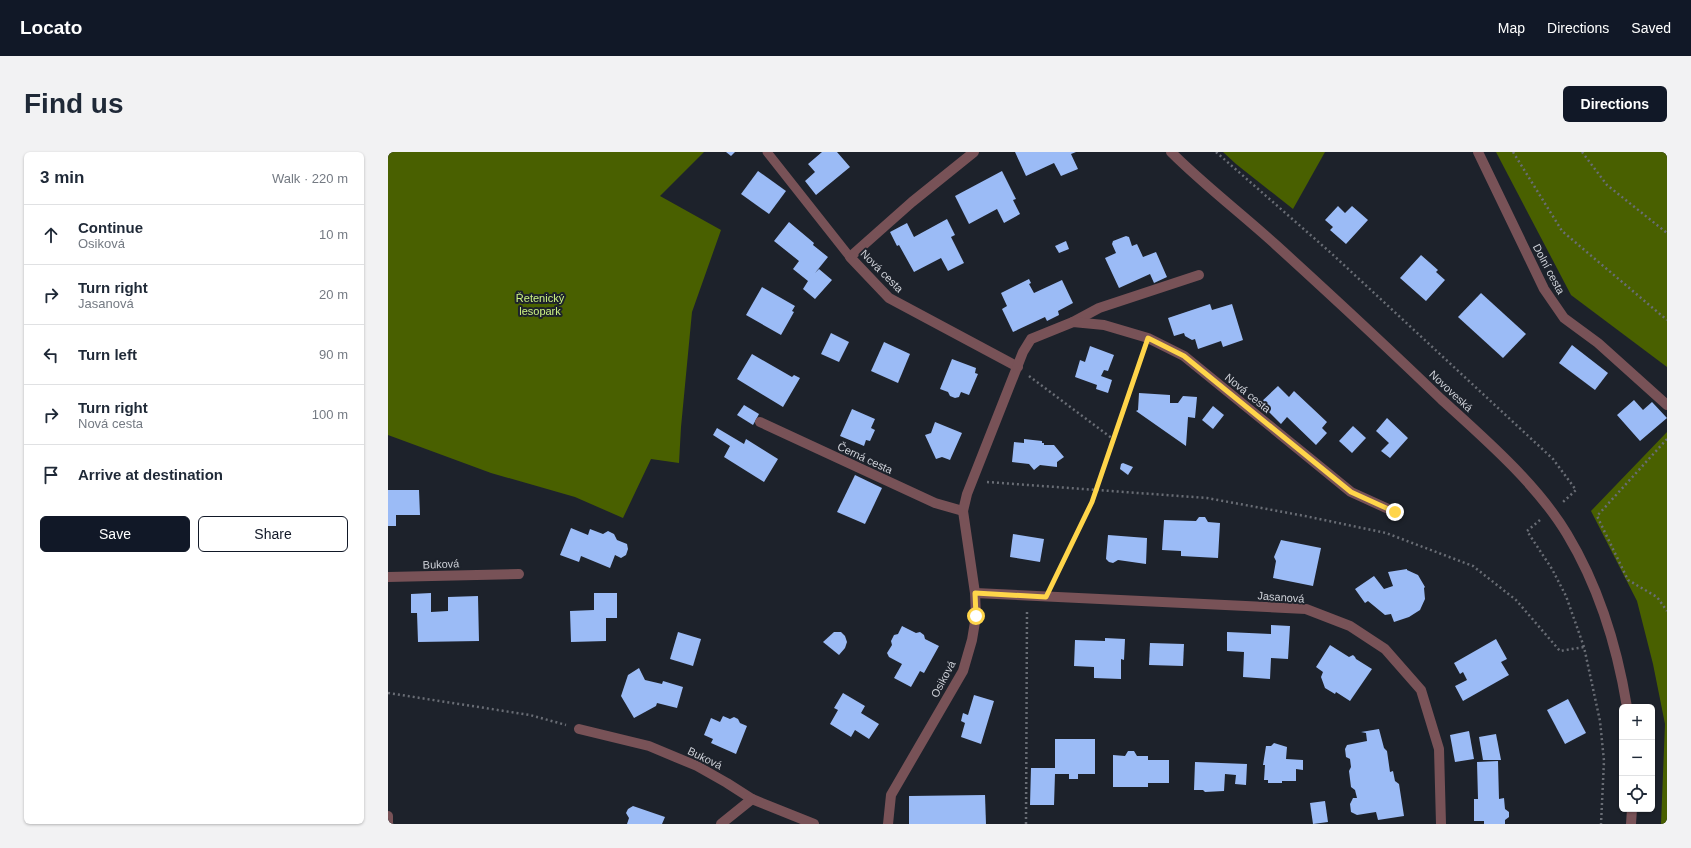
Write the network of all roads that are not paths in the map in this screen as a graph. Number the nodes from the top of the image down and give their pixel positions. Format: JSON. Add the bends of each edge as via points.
{"nodes":[{"id":1,"x":766,"y":152,"type":"edge"},
{"id":2,"x":974,"y":152,"type":"edge"},
{"id":3,"x":1171,"y":152,"type":"edge"},
{"id":4,"x":1478,"y":152,"type":"edge"},
{"id":5,"x":850,"y":257,"type":"junction"},
{"id":6,"x":1199,"y":276,"type":"dead end"},
{"id":7,"x":1073,"y":322,"type":"junction"},
{"id":8,"x":1018,"y":367,"type":"junction"},
{"id":9,"x":1667,"y":405,"type":"edge"},
{"id":10,"x":760,"y":422,"type":"dead end"},
{"id":11,"x":963,"y":511,"type":"junction"},
{"id":12,"x":1395,"y":512,"type":"dead end"},
{"id":13,"x":519,"y":574,"type":"dead end"},
{"id":14,"x":388,"y":577,"type":"edge"},
{"id":15,"x":975,"y":593,"type":"junction"},
{"id":16,"x":1626,"y":704,"type":"edge"},
{"id":17,"x":579,"y":729,"type":"road end"},
{"id":18,"x":752,"y":799,"type":"junction"},
{"id":19,"x":1632,"y":812,"type":"edge"},
{"id":20,"x":388,"y":816,"type":"edge"},
{"id":21,"x":388,"y":824,"type":"edge"},
{"id":22,"x":721,"y":824,"type":"edge"},
{"id":23,"x":814,"y":824,"type":"edge"},
{"id":24,"x":888,"y":824,"type":"edge"},
{"id":25,"x":1441,"y":824,"type":"edge"},
{"id":26,"x":1631,"y":824,"type":"edge"}],
"edges":[{"from":1,"to":5,"type":"lane"},
{"from":2,"to":5,"type":"street","name":"Nová cesta"},
{"from":3,"to":16,"type":"street","name":"Novoveská","via":[[1276,245],[1477,432],[1552,511],[1583,562],[1600,600],[1621,673]]},
{"from":4,"to":9,"type":"street","name":"Dolní cesta","via":[[1544,289],[1564,318],[1598,343]]},
{"from":5,"to":8,"type":"street","name":"Nová cesta","via":[[889,298]]},
{"from":6,"to":7,"type":"street","name":"Nová cesta","via":[[1099,308]]},
{"from":7,"to":8,"type":"street","name":"Nová cesta","via":[[1031,339]]},
{"from":7,"to":12,"type":"street","name":"Nová cesta","via":[[1104,325],[1148,338],[1184,356],[1351,492]]},
{"from":8,"to":11,"type":"street","name":"Nová cesta","via":[[966,494]]},
{"from":10,"to":11,"type":"street","name":"Černá cesta","via":[[935,503]]},
{"from":11,"to":15,"type":"street","name":"Osiková"},
{"from":13,"to":14,"type":"street","name":"Buková"},
{"from":15,"to":24,"type":"street","name":"Osiková","via":[[976,616],[963,671],[891,795]]},
{"from":15,"to":25,"type":"street","name":"Jasanová","via":[[1306,609],[1350,626],[1385,649],[1421,690],[1439,749]]},
{"from":17,"to":18,"type":"street","name":"Buková","via":[[649,746],[697,766]]},
{"from":18,"to":22,"type":"street"},
{"from":18,"to":23,"type":"street","name":"Buková"},
{"from":19,"to":26,"type":"street"},
{"from":20,"to":21,"type":"street"}]}
